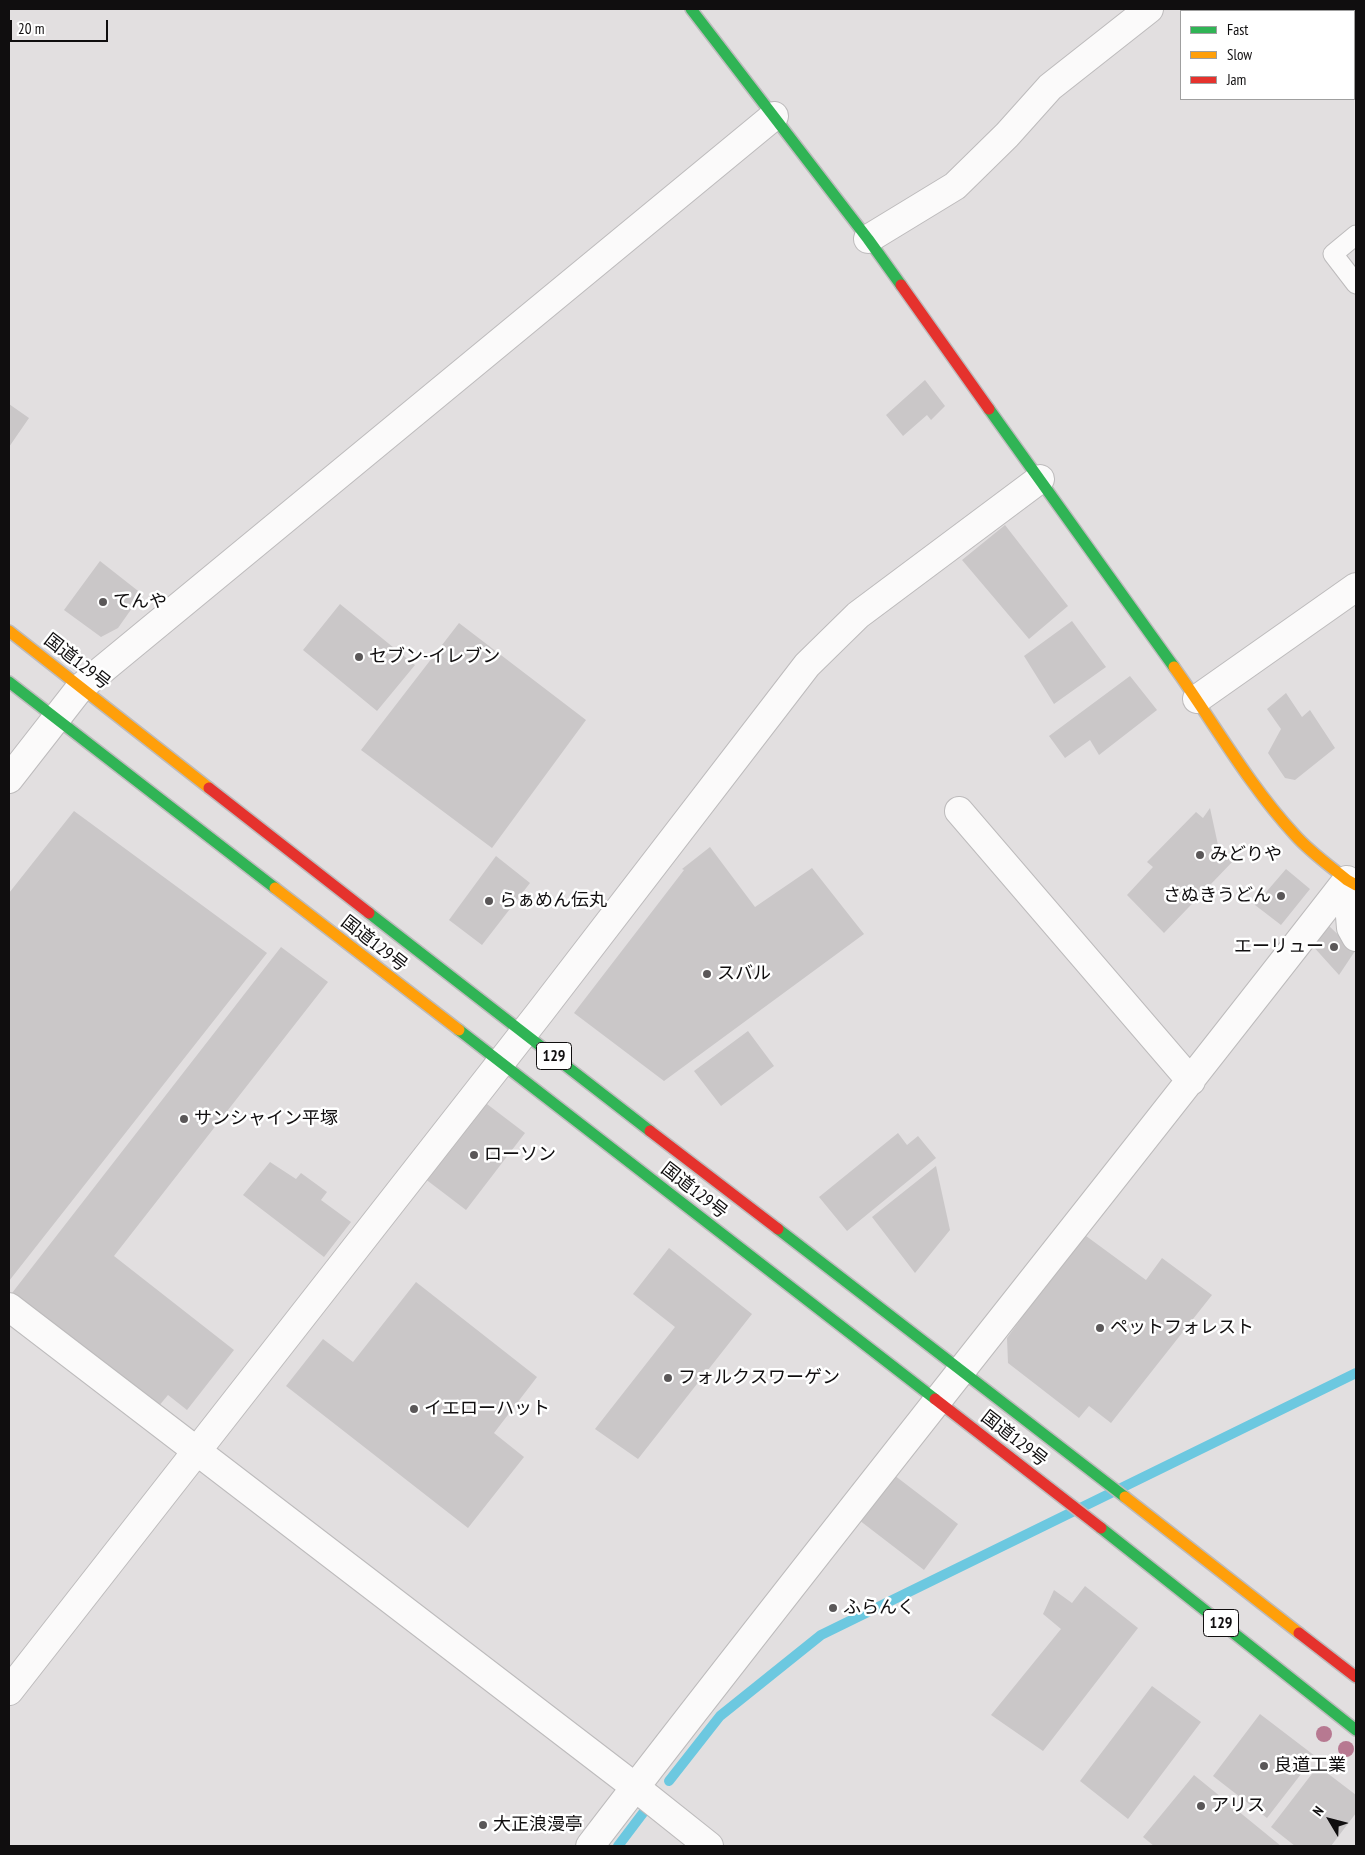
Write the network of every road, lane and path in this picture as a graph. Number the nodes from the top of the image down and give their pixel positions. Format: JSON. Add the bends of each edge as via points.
{"nodes":[{"id":1,"x":691,"y":9,"type":"edge"},
{"id":2,"x":1149,"y":9,"type":"edge"},
{"id":3,"x":774,"y":116,"type":"junction"},
{"id":4,"x":1356,"y":235,"type":"edge"},
{"id":5,"x":868,"y":239,"type":"junction"},
{"id":6,"x":1356,"y":284,"type":"edge"},
{"id":7,"x":1040,"y":479,"type":"junction"},
{"id":8,"x":1356,"y":586,"type":"edge"},
{"id":9,"x":9,"y":630,"type":"edge"},
{"id":10,"x":9,"y":682,"type":"edge"},
{"id":11,"x":80,"y":688,"type":"junction"},
{"id":12,"x":1198,"y":699,"type":"junction"},
{"id":13,"x":56,"y":719,"type":"junction"},
{"id":14,"x":9,"y":779,"type":"edge"},
{"id":15,"x":959,"y":811,"type":"dead end"},
{"id":16,"x":1352,"y":883,"type":"edge"},
{"id":17,"x":1356,"y":937,"type":"edge"},
{"id":18,"x":524,"y":1032,"type":"junction"},
{"id":19,"x":500,"y":1064,"type":"junction"},
{"id":20,"x":1191,"y":1082,"type":"junction"},
{"id":21,"x":9,"y":1307,"type":"edge"},
{"id":22,"x":961,"y":1370,"type":"junction"},
{"id":23,"x":937,"y":1401,"type":"junction"},
{"id":24,"x":197,"y":1452,"type":"junction"},
{"id":25,"x":1356,"y":1677,"type":"edge"},
{"id":26,"x":9,"y":1691,"type":"edge"},
{"id":27,"x":1356,"y":1730,"type":"edge"},
{"id":28,"x":635,"y":1787,"type":"junction"},
{"id":29,"x":590,"y":1846,"type":"edge"},
{"id":30,"x":709,"y":1846,"type":"edge"}],
"edges":[{"from":1,"to":3,"type":"main road"},
{"from":2,"to":5,"type":"street","via":[[1050,87],[955,186]]},
{"from":3,"to":5,"type":"main road"},
{"from":3,"to":11,"type":"street"},
{"from":4,"to":6,"type":"lane","via":[[1333,254]]},
{"from":5,"to":7,"type":"main road"},
{"from":7,"to":12,"type":"main road"},
{"from":7,"to":18,"type":"street","via":[[858,615],[807,665]]},
{"from":8,"to":12,"type":"street"},
{"from":9,"to":11,"type":"main road","name":"国道129号","number":"129"},
{"from":10,"to":13,"type":"main road","name":"国道129号","number":"129"},
{"from":11,"to":13,"type":"street"},
{"from":11,"to":18,"type":"main road","name":"国道129号","number":"129"},
{"from":12,"to":16,"type":"main road","via":[[1269,805],[1296,837]]},
{"from":13,"to":14,"type":"street"},
{"from":13,"to":19,"type":"main road","name":"国道129号","number":"129"},
{"from":15,"to":20,"type":"street"},
{"from":16,"to":17,"type":"street","via":[[1351,928]]},
{"from":16,"to":20,"type":"street"},
{"from":18,"to":19,"type":"street"},
{"from":18,"to":22,"type":"main road","name":"国道129号","number":"129"},
{"from":19,"to":23,"type":"main road","name":"国道129号","number":"129"},
{"from":19,"to":24,"type":"street"},
{"from":20,"to":22,"type":"street"},
{"from":21,"to":24,"type":"street"},
{"from":22,"to":23,"type":"street"},
{"from":22,"to":25,"type":"main road","name":"国道129号","number":"129"},
{"from":23,"to":27,"type":"main road","name":"国道129号","number":"129"},
{"from":23,"to":28,"type":"street"},
{"from":24,"to":26,"type":"street"},
{"from":24,"to":28,"type":"street"},
{"from":28,"to":29,"type":"street"},
{"from":28,"to":30,"type":"street"}]}
